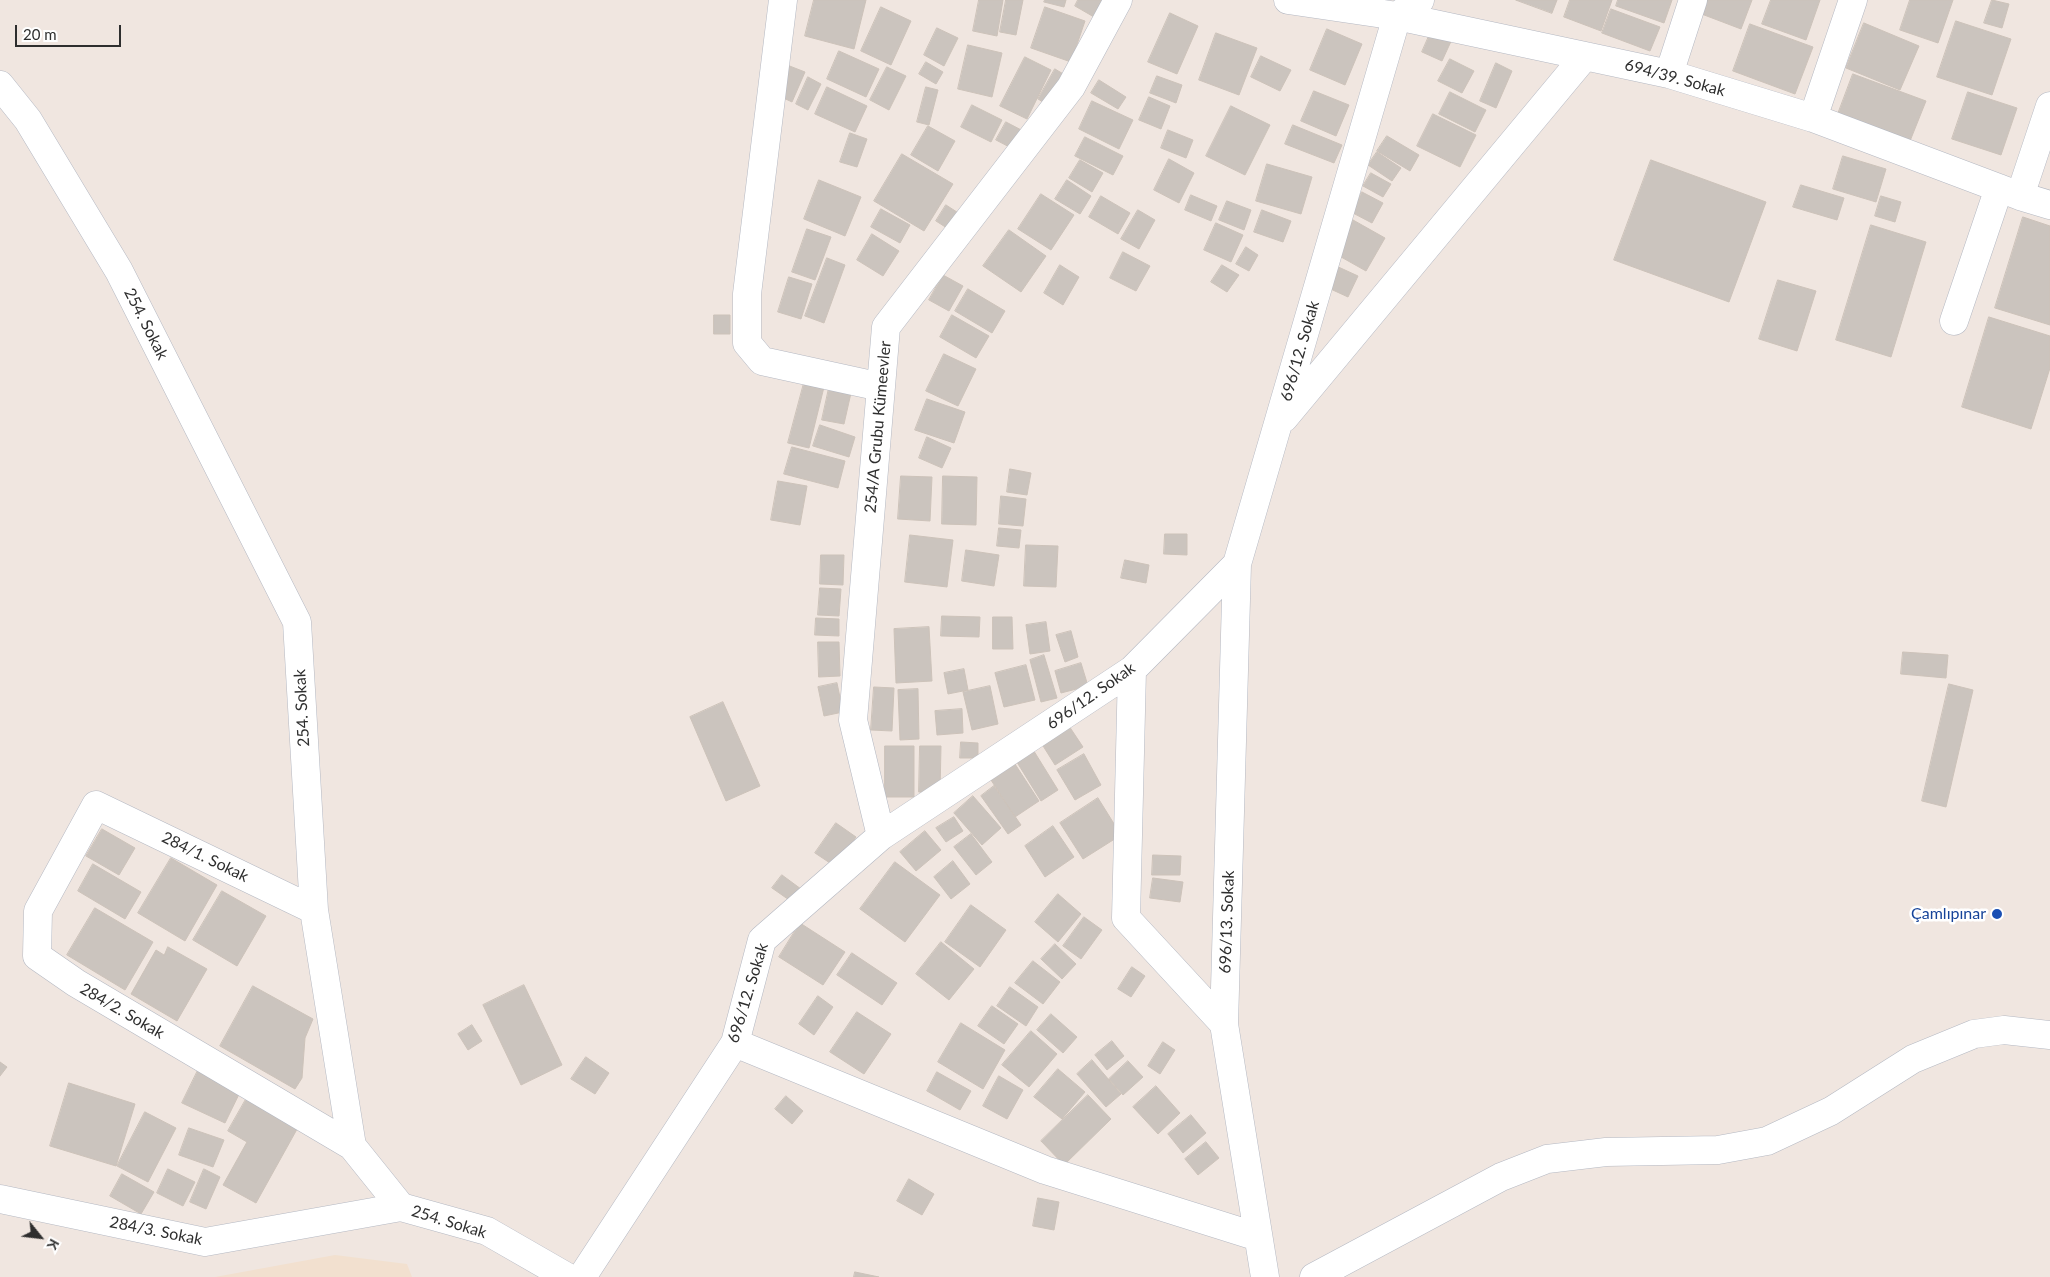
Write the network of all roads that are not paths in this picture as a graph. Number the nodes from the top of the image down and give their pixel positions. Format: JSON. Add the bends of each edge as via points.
{"nodes":[{"id":1,"x":783,"y":0,"type":"edge"},
{"id":2,"x":1118,"y":0,"type":"edge"},
{"id":3,"x":1288,"y":0,"type":"edge"},
{"id":4,"x":1420,"y":0,"type":"edge"},
{"id":5,"x":1693,"y":0,"type":"edge"},
{"id":6,"x":1853,"y":0,"type":"edge"},
{"id":7,"x":1397,"y":16,"type":"junction"},
{"id":8,"x":1585,"y":56,"type":"junction"},
{"id":9,"x":1669,"y":74,"type":"junction"},
{"id":10,"x":0,"y":85,"type":"edge"},
{"id":11,"x":2050,"y":106,"type":"edge"},
{"id":12,"x":1813,"y":118,"type":"junction"},
{"id":13,"x":2010,"y":192,"type":"junction"},
{"id":14,"x":2050,"y":205,"type":"edge"},
{"id":15,"x":1954,"y":321,"type":"dead end"},
{"id":16,"x":881,"y":387,"type":"junction"},
{"id":17,"x":1278,"y":426,"type":"junction"},
{"id":18,"x":1237,"y":564,"type":"junction"},
{"id":19,"x":1132,"y":670,"type":"junction"},
{"id":20,"x":96,"y":805,"type":"joint"},
{"id":21,"x":881,"y":836,"type":"junction"},
{"id":22,"x":314,"y":910,"type":"junction"},
{"id":23,"x":1224,"y":1024,"type":"junction"},
{"id":24,"x":2050,"y":1035,"type":"edge"},
{"id":25,"x":735,"y":1043,"type":"junction"},
{"id":26,"x":352,"y":1146,"type":"junction"},
{"id":27,"x":0,"y":1199,"type":"edge"},
{"id":28,"x":401,"y":1207,"type":"junction"},
{"id":29,"x":1258,"y":1237,"type":"junction"},
{"id":30,"x":567,"y":1277,"type":"edge"},
{"id":31,"x":582,"y":1277,"type":"edge"},
{"id":32,"x":1265,"y":1277,"type":"edge"},
{"id":33,"x":1314,"y":1277,"type":"edge"}],
"edges":[{"from":1,"to":16,"type":"street","via":[[748,294],[747,343],[762,361]]},
{"from":2,"to":16,"type":"street","name":"254/A Grubu Kümeevler","via":[[1071,87],[886,327]]},
{"from":3,"to":7,"type":"street","name":"694/39. Sokak"},
{"from":4,"to":7,"type":"street"},
{"from":5,"to":9,"type":"street"},
{"from":6,"to":12,"type":"street"},
{"from":7,"to":8,"type":"street","name":"694/39. Sokak"},
{"from":7,"to":17,"type":"street","name":"696/12. Sokak"},
{"from":8,"to":9,"type":"street","name":"694/39. Sokak"},
{"from":8,"to":17,"type":"street"},
{"from":9,"to":12,"type":"street","name":"694/39. Sokak"},
{"from":10,"to":22,"type":"street","name":"254. Sokak","via":[[28,120],[119,272],[297,622]]},
{"from":11,"to":13,"type":"street"},
{"from":12,"to":13,"type":"street","name":"694/39. Sokak"},
{"from":13,"to":14,"type":"street","name":"694/39. Sokak"},
{"from":13,"to":15,"type":"street"},
{"from":16,"to":21,"type":"street","name":"254/A Grubu Kümeevler","via":[[853,720]]},
{"from":17,"to":18,"type":"street","name":"696/12. Sokak"},
{"from":18,"to":19,"type":"street","name":"696/12. Sokak"},
{"from":18,"to":23,"type":"street","name":"696/13. Sokak"},
{"from":19,"to":21,"type":"street","name":"696/12. Sokak"},
{"from":19,"to":23,"type":"street","via":[[1126,918]]},
{"from":20,"to":22,"type":"street","name":"284/1. Sokak"},
{"from":20,"to":26,"type":"street","name":"284/2. Sokak","via":[[38,911],[37,956],[76,983]]},
{"from":21,"to":25,"type":"street","name":"696/12. Sokak","via":[[762,940]]},
{"from":22,"to":26,"type":"street","name":"254. Sokak"},
{"from":23,"to":29,"type":"street","name":"696/13. Sokak"},
{"from":24,"to":33,"type":"street","via":[[2004,1030],[1974,1034],[1912,1059],[1831,1111],[1767,1141],[1718,1150],[1606,1152],[1547,1159],[1500,1177]]},
{"from":25,"to":29,"type":"street","via":[[1045,1170]]},
{"from":25,"to":31,"type":"street","name":"696/12. Sokak"},
{"from":26,"to":28,"type":"street","name":"254. Sokak"},
{"from":27,"to":28,"type":"street","name":"284/3. Sokak","via":[[205,1242]]},
{"from":28,"to":30,"type":"street","name":"254. Sokak","via":[[487,1231]]},
{"from":29,"to":32,"type":"street","name":"696/13. Sokak"}]}
